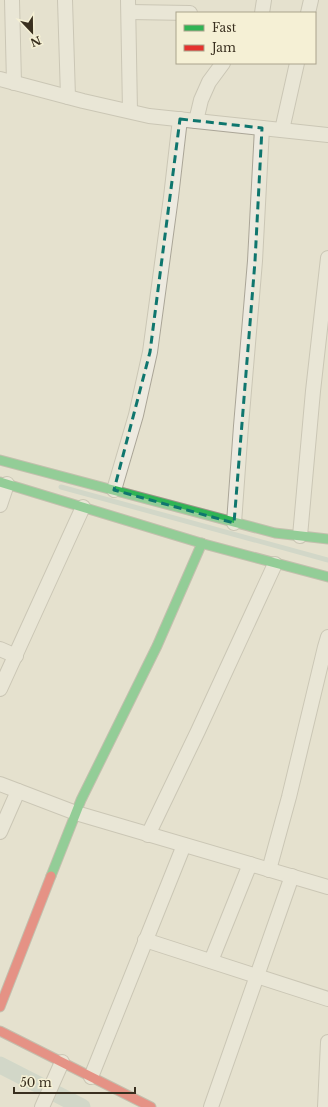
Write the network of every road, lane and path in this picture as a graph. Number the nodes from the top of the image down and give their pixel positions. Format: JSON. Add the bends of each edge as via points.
{"nodes":[{"id":1,"x":12,"y":0,"type":"edge"},
{"id":2,"x":65,"y":0,"type":"edge"},
{"id":3,"x":264,"y":0,"type":"edge"},
{"id":4,"x":311,"y":0,"type":"edge"},
{"id":5,"x":128,"y":6,"type":"edge"},
{"id":6,"x":181,"y":12,"type":"edge"},
{"id":7,"x":262,"y":12,"type":"edge"},
{"id":8,"x":308,"y":12,"type":"edge"},
{"id":9,"x":222,"y":64,"type":"edge"},
{"id":10,"x":297,"y":64,"type":"edge"},
{"id":11,"x":0,"y":79,"type":"edge"},
{"id":12,"x":14,"y":83,"type":"junction"},
{"id":13,"x":68,"y":97,"type":"junction"},
{"id":14,"x":130,"y":112,"type":"junction"},
{"id":15,"x":180,"y":119,"type":"junction"},
{"id":16,"x":196,"y":121,"type":"junction"},
{"id":17,"x":262,"y":128,"type":"junction"},
{"id":18,"x":282,"y":130,"type":"junction"},
{"id":19,"x":328,"y":135,"type":"edge"},
{"id":20,"x":328,"y":258,"type":"edge"},
{"id":21,"x":0,"y":460,"type":"edge"},
{"id":22,"x":4,"y":483,"type":"edge"},
{"id":23,"x":114,"y":490,"type":"junction"},
{"id":24,"x":0,"y":505,"type":"edge"},
{"id":25,"x":83,"y":507,"type":"junction"},
{"id":26,"x":234,"y":523,"type":"junction"},
{"id":27,"x":300,"y":536,"type":"junction"},
{"id":28,"x":328,"y":539,"type":"edge"},
{"id":29,"x":202,"y":543,"type":"junction"},
{"id":30,"x":274,"y":564,"type":"junction"},
{"id":31,"x":328,"y":577,"type":"edge"},
{"id":32,"x":328,"y":637,"type":"edge"},
{"id":33,"x":0,"y":649,"type":"edge"},
{"id":34,"x":16,"y":656,"type":"junction"},
{"id":35,"x":0,"y":689,"type":"edge"},
{"id":36,"x":0,"y":784,"type":"edge"},
{"id":37,"x":18,"y":791,"type":"junction"},
{"id":38,"x":76,"y":814,"type":"junction"},
{"id":39,"x":0,"y":832,"type":"edge"},
{"id":40,"x":148,"y":834,"type":"junction"},
{"id":41,"x":184,"y":845,"type":"junction"},
{"id":42,"x":250,"y":864,"type":"junction"},
{"id":43,"x":269,"y":870,"type":"junction"},
{"id":44,"x":292,"y":876,"type":"junction"},
{"id":45,"x":328,"y":887,"type":"edge"},
{"id":46,"x":145,"y":940,"type":"junction"},
{"id":47,"x":211,"y":961,"type":"junction"},
{"id":48,"x":257,"y":976,"type":"junction"},
{"id":49,"x":328,"y":999,"type":"edge"},
{"id":50,"x":0,"y":1007,"type":"edge"},
{"id":51,"x":0,"y":1031,"type":"edge"},
{"id":52,"x":328,"y":1042,"type":"edge"},
{"id":53,"x":62,"y":1062,"type":"junction"},
{"id":54,"x":327,"y":1071,"type":"edge"},
{"id":55,"x":91,"y":1077,"type":"junction"},
{"id":56,"x":44,"y":1103,"type":"edge"},
{"id":57,"x":152,"y":1107,"type":"edge"},
{"id":58,"x":211,"y":1107,"type":"edge"},
{"id":59,"x":325,"y":1107,"type":"edge"}],
"edges":[{"from":1,"to":12,"type":"street"},
{"from":2,"to":13,"type":"street"},
{"from":3,"to":7,"type":"street"},
{"from":4,"to":8,"type":"street"},
{"from":5,"to":6,"type":"street"},
{"from":5,"to":14,"type":"street"},
{"from":9,"to":16,"type":"street","via":[[209,82]]},
{"from":10,"to":18,"type":"street"},
{"from":11,"to":12,"type":"street"},
{"from":12,"to":13,"type":"street"},
{"from":13,"to":14,"type":"street"},
{"from":14,"to":15,"type":"street"},
{"from":15,"to":16,"type":"street"},
{"from":15,"to":23,"type":"street","via":[[150,352],[136,414]]},
{"from":16,"to":17,"type":"street"},
{"from":17,"to":18,"type":"street"},
{"from":17,"to":26,"type":"street","via":[[255,261]]},
{"from":18,"to":19,"type":"street"},
{"from":20,"to":27,"type":"street"},
{"from":21,"to":23,"type":"street"},
{"from":22,"to":24,"type":"street"},
{"from":22,"to":25,"type":"street"},
{"from":23,"to":26,"type":"street"},
{"from":25,"to":29,"type":"street"},
{"from":25,"to":34,"type":"street"},
{"from":26,"to":27,"type":"street"},
{"from":27,"to":28,"type":"street"},
{"from":29,"to":30,"type":"street"},
{"from":29,"to":38,"type":"street","via":[[157,646]]},
{"from":30,"to":31,"type":"street"},
{"from":30,"to":40,"type":"street"},
{"from":32,"to":43,"type":"street"},
{"from":33,"to":34,"type":"street"},
{"from":34,"to":35,"type":"street"},
{"from":36,"to":37,"type":"street"},
{"from":37,"to":38,"type":"street"},
{"from":37,"to":39,"type":"street"},
{"from":38,"to":40,"type":"street"},
{"from":38,"to":50,"type":"street"},
{"from":40,"to":41,"type":"street"},
{"from":41,"to":42,"type":"street"},
{"from":41,"to":46,"type":"street"},
{"from":42,"to":43,"type":"street"},
{"from":42,"to":47,"type":"street"},
{"from":43,"to":44,"type":"street"},
{"from":44,"to":45,"type":"street"},
{"from":44,"to":48,"type":"street"},
{"from":46,"to":47,"type":"street"},
{"from":46,"to":55,"type":"street"},
{"from":47,"to":48,"type":"street"},
{"from":48,"to":49,"type":"street"},
{"from":48,"to":58,"type":"street"},
{"from":51,"to":53,"type":"street"},
{"from":52,"to":54,"type":"street"},
{"from":53,"to":55,"type":"street"},
{"from":53,"to":56,"type":"street"},
{"from":54,"to":59,"type":"street"},
{"from":55,"to":57,"type":"street"}]}
